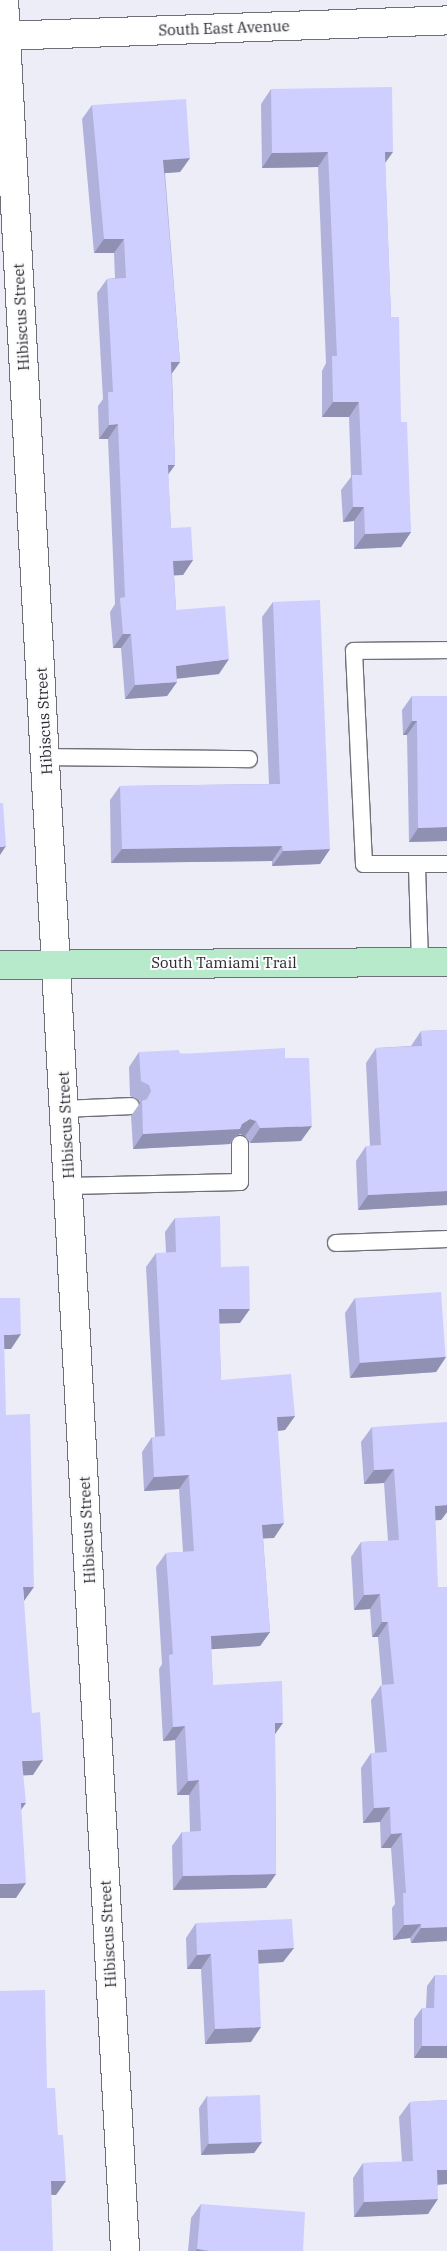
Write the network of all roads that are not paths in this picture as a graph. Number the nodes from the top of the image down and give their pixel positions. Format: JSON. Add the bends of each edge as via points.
{"nodes":[{"id":1,"x":4,"y":0,"type":"edge"},
{"id":2,"x":447,"y":20,"type":"edge"},
{"id":3,"x":3,"y":36,"type":"edge"},
{"id":4,"x":447,"y":650,"type":"edge"},
{"id":5,"x":46,"y":757,"type":"junction"},
{"id":6,"x":249,"y":759,"type":"dead end"},
{"id":7,"x":417,"y":864,"type":"junction"},
{"id":8,"x":447,"y":864,"type":"edge"},
{"id":9,"x":420,"y":962,"type":"junction"},
{"id":10,"x":447,"y":962,"type":"edge"},
{"id":11,"x":57,"y":964,"type":"junction"},
{"id":12,"x":0,"y":965,"type":"edge"},
{"id":13,"x":131,"y":1106,"type":"dead end"},
{"id":14,"x":65,"y":1109,"type":"junction"},
{"id":15,"x":240,"y":1144,"type":"edge"},
{"id":16,"x":69,"y":1186,"type":"junction"},
{"id":17,"x":447,"y":1239,"type":"edge"},
{"id":18,"x":336,"y":1243,"type":"dead end"},
{"id":19,"x":125,"y":2251,"type":"edge"}],
"edges":[{"from":1,"to":3,"type":"street","name":"Hibiscus Street"},
{"from":2,"to":3,"type":"street","name":"South East Avenue"},
{"from":3,"to":5,"type":"street","name":"Hibiscus Street"},
{"from":4,"to":7,"type":"lane","via":[[354,651],[364,864]]},
{"from":5,"to":6,"type":"lane"},
{"from":5,"to":11,"type":"street","name":"Hibiscus Street"},
{"from":7,"to":8,"type":"lane"},
{"from":7,"to":9,"type":"lane"},
{"from":9,"to":10,"type":"main road","name":"South Tamiami Trail"},
{"from":9,"to":11,"type":"main road","name":"South Tamiami Trail"},
{"from":11,"to":12,"type":"main road","name":"South Tamiami Trail"},
{"from":11,"to":14,"type":"street","name":"Hibiscus Street"},
{"from":13,"to":14,"type":"lane"},
{"from":14,"to":16,"type":"street","name":"Hibiscus Street"},
{"from":15,"to":16,"type":"lane","via":[[240,1182]]},
{"from":16,"to":19,"type":"street","name":"Hibiscus Street"},
{"from":17,"to":18,"type":"lane"}]}
